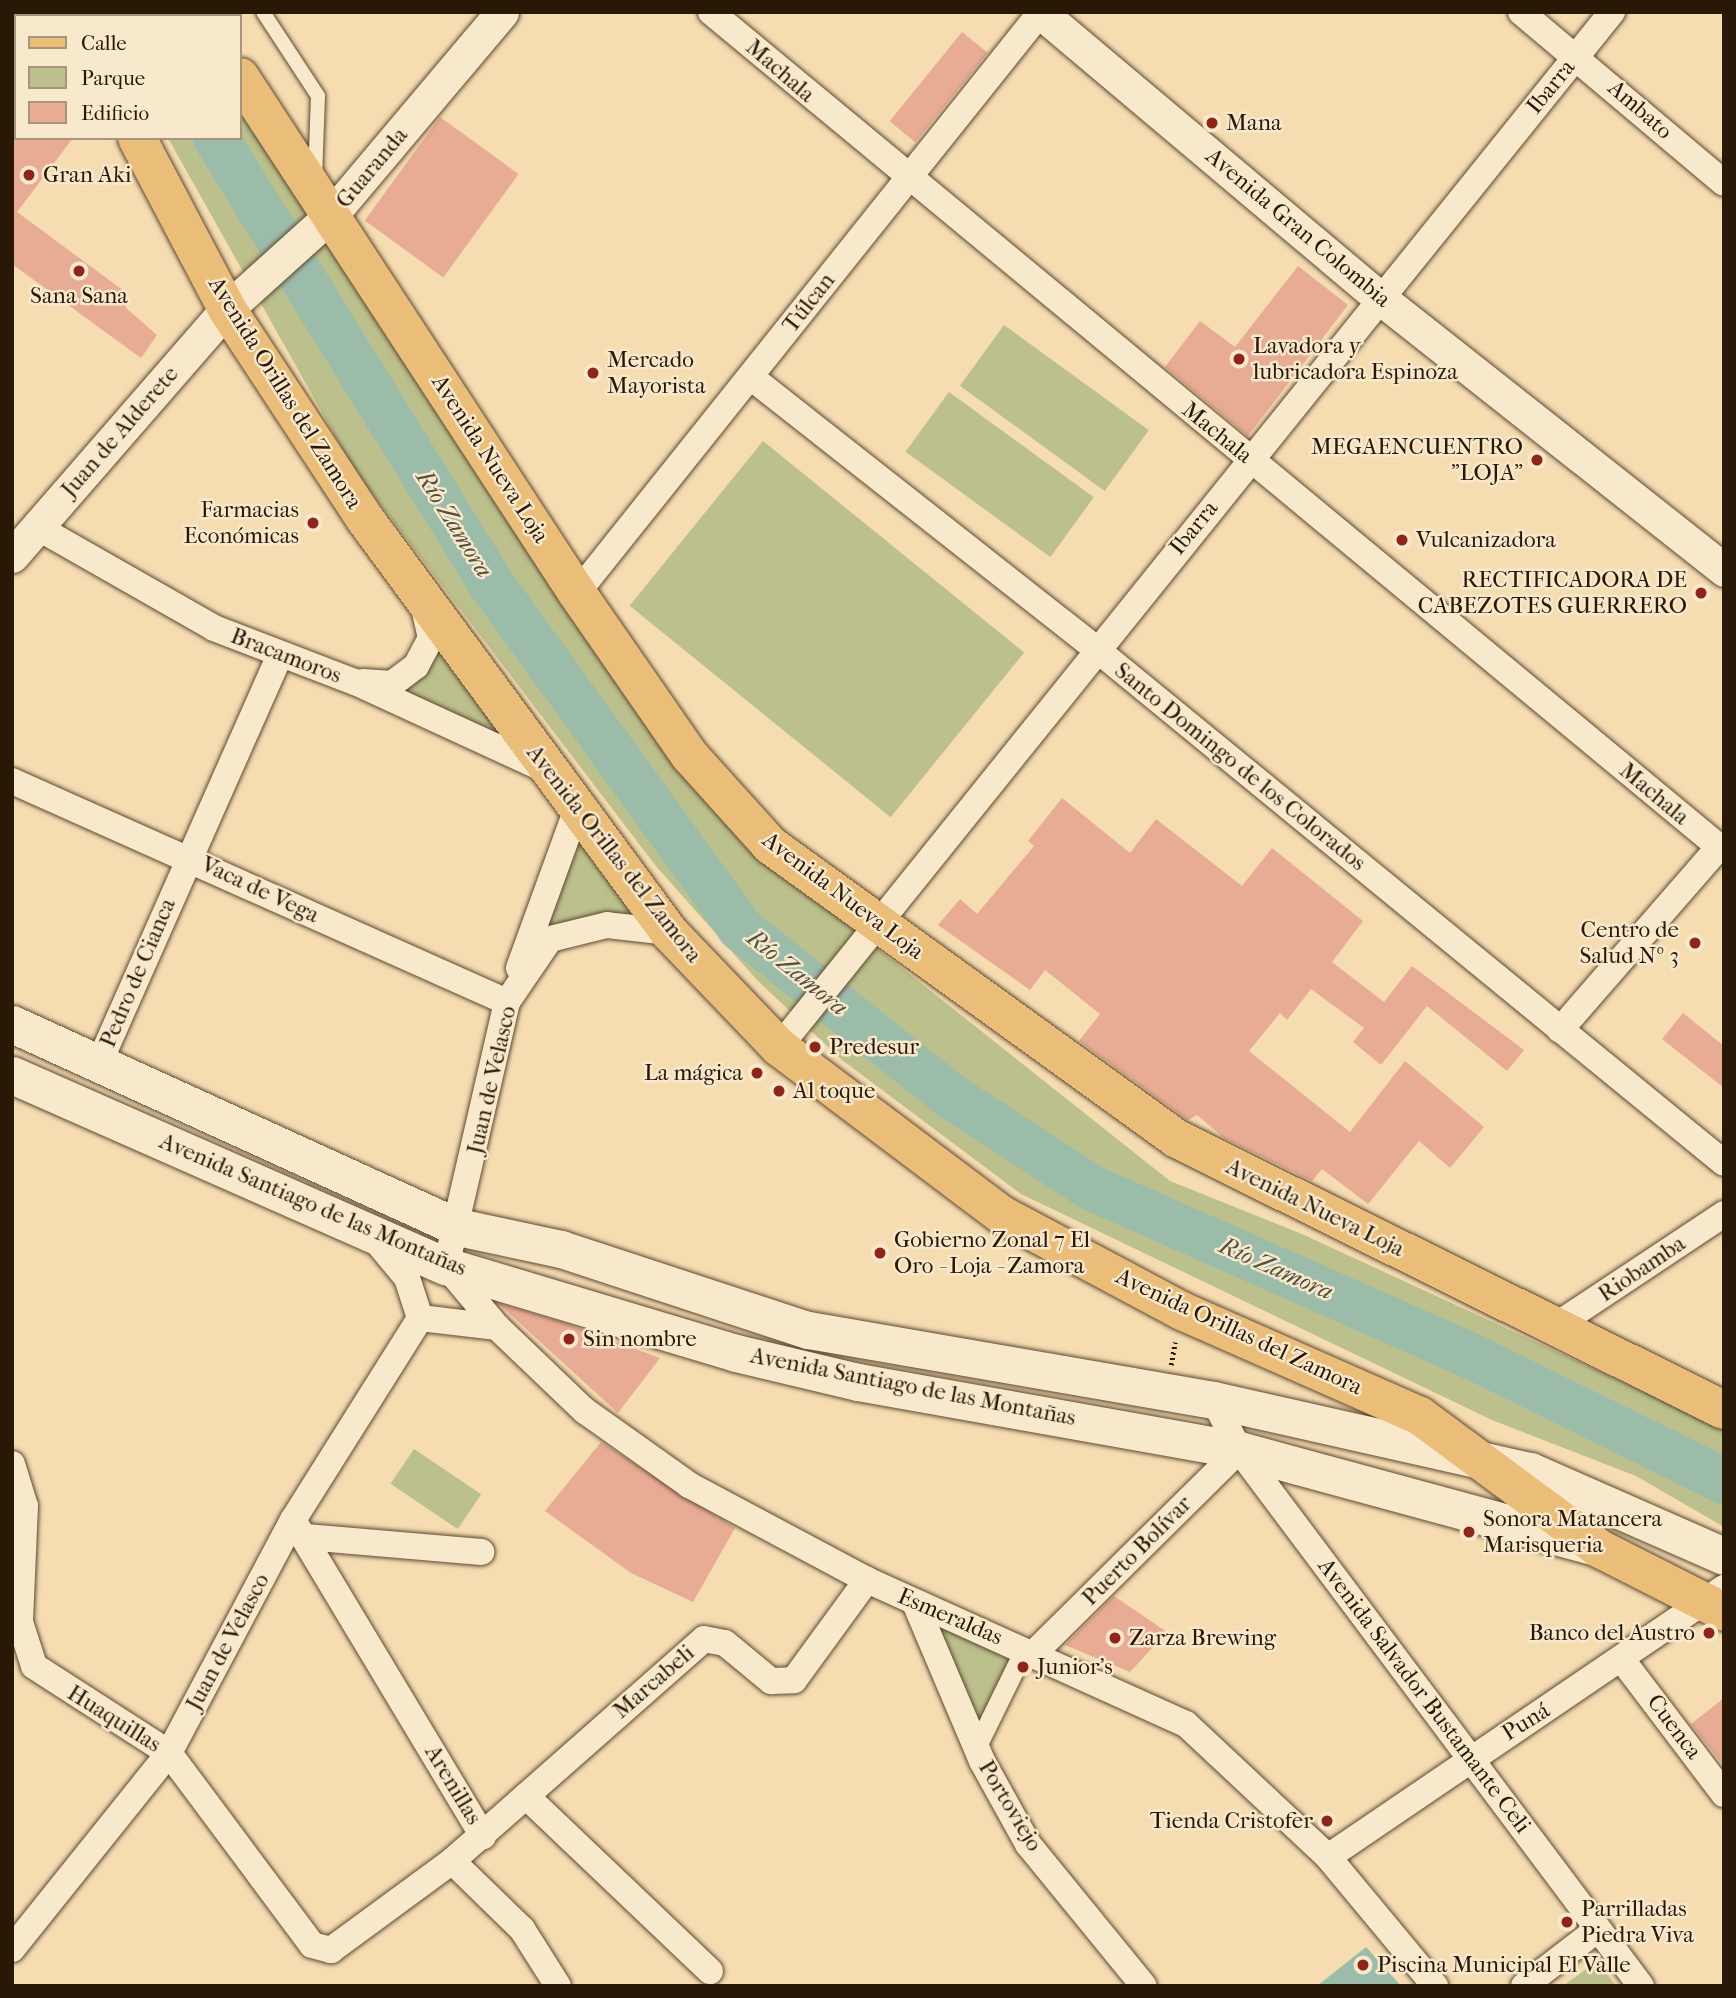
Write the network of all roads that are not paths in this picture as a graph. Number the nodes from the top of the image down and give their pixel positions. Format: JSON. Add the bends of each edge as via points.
{"nodes":[{"id":1,"x":263,"y":12,"type":"edge"},
{"id":2,"x":502,"y":12,"type":"edge"},
{"id":3,"x":711,"y":12,"type":"edge"},
{"id":4,"x":1041,"y":12,"type":"edge"},
{"id":5,"x":1521,"y":12,"type":"edge"},
{"id":6,"x":1612,"y":12,"type":"edge"},
{"id":7,"x":1577,"y":55,"type":"junction"},
{"id":8,"x":242,"y":80,"type":"edge"},
{"id":9,"x":138,"y":140,"type":"edge"},
{"id":10,"x":905,"y":179,"type":"junction"},
{"id":11,"x":1724,"y":183,"type":"edge"},
{"id":12,"x":323,"y":201,"type":"junction"},
{"id":13,"x":1380,"y":298,"type":"junction"},
{"id":14,"x":227,"y":309,"type":"junction"},
{"id":15,"x":752,"y":378,"type":"junction"},
{"id":16,"x":1250,"y":460,"type":"junction"},
{"id":17,"x":37,"y":527,"type":"junction"},
{"id":18,"x":12,"y":556,"type":"edge"},
{"id":19,"x":1723,"y":568,"type":"edge"},
{"id":20,"x":577,"y":593,"type":"junction"},
{"id":21,"x":421,"y":595,"type":"junction"},
{"id":22,"x":1095,"y":648,"type":"junction"},
{"id":23,"x":280,"y":654,"type":"junction"},
{"id":24,"x":355,"y":682,"type":"junction"},
{"id":25,"x":544,"y":769,"type":"junction"},
{"id":26,"x":12,"y":781,"type":"edge"},
{"id":27,"x":576,"y":811,"type":"junction"},
{"id":28,"x":1721,"y":849,"type":"edge"},
{"id":29,"x":188,"y":857,"type":"junction"},
{"id":30,"x":669,"y":932,"type":"junction"},
{"id":31,"x":872,"y":933,"type":"junction"},
{"id":32,"x":507,"y":1002,"type":"junction"},
{"id":33,"x":12,"y":1024,"type":"edge"},
{"id":34,"x":1560,"y":1030,"type":"junction"},
{"id":35,"x":787,"y":1038,"type":"junction"},
{"id":36,"x":100,"y":1061,"type":"junction"},
{"id":37,"x":12,"y":1075,"type":"edge"},
{"id":38,"x":1724,"y":1163,"type":"edge"},
{"id":39,"x":1724,"y":1214,"type":"edge"},
{"id":40,"x":458,"y":1227,"type":"junction"},
{"id":41,"x":371,"y":1235,"type":"junction"},
{"id":42,"x":446,"y":1266,"type":"junction"},
{"id":43,"x":420,"y":1318,"type":"junction"},
{"id":44,"x":1560,"y":1323,"type":"junction"},
{"id":45,"x":497,"y":1327,"type":"junction"},
{"id":46,"x":1214,"y":1401,"type":"junction"},
{"id":47,"x":1724,"y":1410,"type":"edge"},
{"id":48,"x":1239,"y":1450,"type":"junction"},
{"id":49,"x":1480,"y":1459,"type":"junction"},
{"id":50,"x":12,"y":1464,"type":"edge"},
{"id":51,"x":300,"y":1529,"type":"junction"},
{"id":52,"x":1600,"y":1549,"type":"junction"},
{"id":53,"x":481,"y":1552,"type":"dead end"},
{"id":54,"x":1724,"y":1556,"type":"edge"},
{"id":55,"x":867,"y":1580,"type":"junction"},
{"id":56,"x":1719,"y":1601,"type":"edge"},
{"id":57,"x":915,"y":1603,"type":"junction"},
{"id":58,"x":1030,"y":1650,"type":"junction"},
{"id":59,"x":1623,"y":1661,"type":"junction"},
{"id":60,"x":976,"y":1748,"type":"junction"},
{"id":61,"x":169,"y":1753,"type":"junction"},
{"id":62,"x":1470,"y":1756,"type":"junction"},
{"id":63,"x":1724,"y":1794,"type":"edge"},
{"id":64,"x":526,"y":1796,"type":"junction"},
{"id":65,"x":483,"y":1836,"type":"junction"},
{"id":66,"x":1328,"y":1857,"type":"junction"},
{"id":67,"x":452,"y":1861,"type":"junction"},
{"id":68,"x":1598,"y":1929,"type":"junction"},
{"id":69,"x":12,"y":1949,"type":"edge"},
{"id":70,"x":710,"y":1971,"type":"dead end"},
{"id":71,"x":558,"y":1986,"type":"edge"},
{"id":72,"x":1144,"y":1986,"type":"edge"},
{"id":73,"x":1436,"y":1986,"type":"edge"},
{"id":74,"x":1524,"y":1986,"type":"edge"},
{"id":75,"x":1642,"y":1986,"type":"edge"}],
"edges":[{"from":1,"to":12,"type":"lane","via":[[321,108]]},
{"from":2,"to":12,"type":"street","name":"Guaranda"},
{"from":3,"to":10,"type":"street","name":"Machala"},
{"from":4,"to":10,"type":"street","name":"Túlcan"},
{"from":4,"to":13,"type":"street","name":"Avenida Gran Colombia"},
{"from":5,"to":7,"type":"street","name":"Ambato"},
{"from":6,"to":7,"type":"street","name":"Ibarra"},
{"from":7,"to":11,"type":"street","name":"Ambato"},
{"from":7,"to":13,"type":"street","name":"Ibarra"},
{"from":8,"to":12,"type":"main road","name":"Avenida Nueva Loja"},
{"from":9,"to":14,"type":"main road","name":"Avenida Orillas del Zamora"},
{"from":10,"to":15,"type":"street","name":"Túlcan"},
{"from":10,"to":16,"type":"street","name":"Machala"},
{"from":12,"to":14,"type":"street","name":"Guaranda"},
{"from":12,"to":20,"type":"main road","name":"Avenida Nueva Loja"},
{"from":13,"to":16,"type":"street","name":"Ibarra"},
{"from":13,"to":19,"type":"street","name":"Avenida Gran Colombia"},
{"from":14,"to":17,"type":"street","name":"Juan de Alderete"},
{"from":14,"to":21,"type":"main road","name":"Avenida Orillas del Zamora"},
{"from":15,"to":20,"type":"street","name":"Túlcan"},
{"from":15,"to":22,"type":"street","name":"Santo Domingo de los Colorados"},
{"from":16,"to":22,"type":"street","name":"Ibarra"},
{"from":16,"to":28,"type":"street","name":"Machala"},
{"from":17,"to":18,"type":"street","name":"Juan de Alderete"},
{"from":17,"to":23,"type":"street","name":"Bracamoros","via":[[155,598]]},
{"from":20,"to":31,"type":"main road","name":"Avenida Nueva Loja","via":[[690,756],[752,827]]},
{"from":21,"to":24,"type":"street","via":[[431,638],[416,666],[392,684]]},
{"from":21,"to":25,"type":"main road","name":"Avenida Orillas del Zamora"},
{"from":22,"to":31,"type":"street","name":"Ibarra"},
{"from":22,"to":34,"type":"street","name":"Santo Domingo de los Colorados"},
{"from":23,"to":24,"type":"street","name":"Bracamoros"},
{"from":23,"to":29,"type":"street","name":"Pedro de Cianca"},
{"from":24,"to":25,"type":"street","name":"Bracamoros"},
{"from":25,"to":27,"type":"main road","name":"Avenida Orillas del Zamora"},
{"from":26,"to":29,"type":"street","name":"Vaca de Vega"},
{"from":27,"to":30,"type":"main road","name":"Avenida Orillas del Zamora"},
{"from":27,"to":32,"type":"street"},
{"from":28,"to":34,"type":"street"},
{"from":29,"to":32,"type":"street","name":"Vaca de Vega"},
{"from":29,"to":36,"type":"street","name":"Pedro de Cianca"},
{"from":30,"to":32,"type":"street","name":"Juan de Velasco","via":[[607,925],[550,939]]},
{"from":30,"to":35,"type":"main road","name":"Avenida Orillas del Zamora"},
{"from":31,"to":35,"type":"street","name":"Ibarra"},
{"from":31,"to":44,"type":"main road","name":"Avenida Nueva Loja","via":[[1177,1139]]},
{"from":32,"to":40,"type":"street","name":"Juan de Velasco"},
{"from":33,"to":36,"type":"main road","name":"Avenida Santiago de las Montañas"},
{"from":34,"to":38,"type":"street","name":"Santo Domingo de los Colorados"},
{"from":35,"to":49,"type":"main road","name":"Avenida Orillas del Zamora","via":[[1002,1215],[1182,1311],[1410,1411]]},
{"from":36,"to":40,"type":"main road","name":"Avenida Santiago de las Montañas"},
{"from":37,"to":41,"type":"main road","name":"Avenida Santiago de las Montañas"},
{"from":39,"to":44,"type":"street","name":"Riobamba"},
{"from":40,"to":42,"type":"street","name":"Juan de Velasco"},
{"from":40,"to":46,"type":"main road","name":"Avenida Santiago de las Montañas","via":[[561,1249],[808,1330]]},
{"from":41,"to":42,"type":"main road","name":"Avenida Santiago de las Montañas"},
{"from":41,"to":43,"type":"street","via":[[407,1278]]},
{"from":42,"to":45,"type":"street","name":"Esmeraldas"},
{"from":42,"to":48,"type":"main road","name":"Avenida Santiago de las Montañas","via":[[845,1378]]},
{"from":43,"to":45,"type":"street"},
{"from":43,"to":51,"type":"street","name":"Juan de Velasco"},
{"from":44,"to":47,"type":"main road","name":"Avenida Nueva Loja"},
{"from":45,"to":55,"type":"street","name":"Esmeraldas","via":[[585,1411],[689,1485]]},
{"from":46,"to":48,"type":"street","name":"Avenida Salvador Bustamante Celi"},
{"from":46,"to":49,"type":"main road","name":"Avenida Santiago de las Montañas"},
{"from":48,"to":52,"type":"main road","name":"Avenida Santiago de las Montañas"},
{"from":48,"to":58,"type":"street","name":"Puerto Bolívar"},
{"from":48,"to":62,"type":"street","name":"Avenida Salvador Bustamante Celi"},
{"from":49,"to":52,"type":"main road","name":"Avenida Orillas del Zamora"},
{"from":49,"to":54,"type":"main road","name":"Avenida Orillas del Zamora","via":[[1530,1471]]},
{"from":50,"to":61,"type":"street","name":"Huaquillas","via":[[25,1506],[20,1622],[34,1666]]},
{"from":51,"to":53,"type":"street"},
{"from":51,"to":61,"type":"street","name":"Juan de Velasco"},
{"from":51,"to":65,"type":"street","name":"Arenillas"},
{"from":52,"to":56,"type":"main road","name":"Avenida Orillas del Zamora"},
{"from":55,"to":57,"type":"street","name":"Esmeraldas"},
{"from":55,"to":64,"type":"street","name":"Marcabeli","via":[[794,1680],[771,1681],[725,1643],[704,1639]]},
{"from":56,"to":59,"type":"street","name":"Puná"},
{"from":57,"to":58,"type":"street","name":"Esmeraldas"},
{"from":57,"to":60,"type":"street","name":"Portoviejo"},
{"from":58,"to":60,"type":"street"},
{"from":58,"to":66,"type":"street","name":"Esmeraldas","via":[[1186,1724]]},
{"from":59,"to":62,"type":"street","name":"Puná"},
{"from":59,"to":63,"type":"street","name":"Cuenca"},
{"from":60,"to":72,"type":"street","name":"Portoviejo","via":[[1028,1844]]},
{"from":61,"to":67,"type":"street","name":"Huaquillas","via":[[312,1945],[331,1950]]},
{"from":61,"to":69,"type":"street","name":"Juan de Velasco"},
{"from":62,"to":66,"type":"street","name":"Puná"},
{"from":62,"to":68,"type":"street","name":"Avenida Salvador Bustamante Celi"},
{"from":64,"to":65,"type":"street","name":"Arenillas"},
{"from":64,"to":70,"type":"street"},
{"from":65,"to":67,"type":"street"},
{"from":66,"to":73,"type":"street","name":"Esmeraldas"},
{"from":67,"to":71,"type":"street","via":[[514,1920]]},
{"from":68,"to":74,"type":"street"},
{"from":68,"to":75,"type":"street","name":"Avenida Salvador Bustamante Celi"}]}
